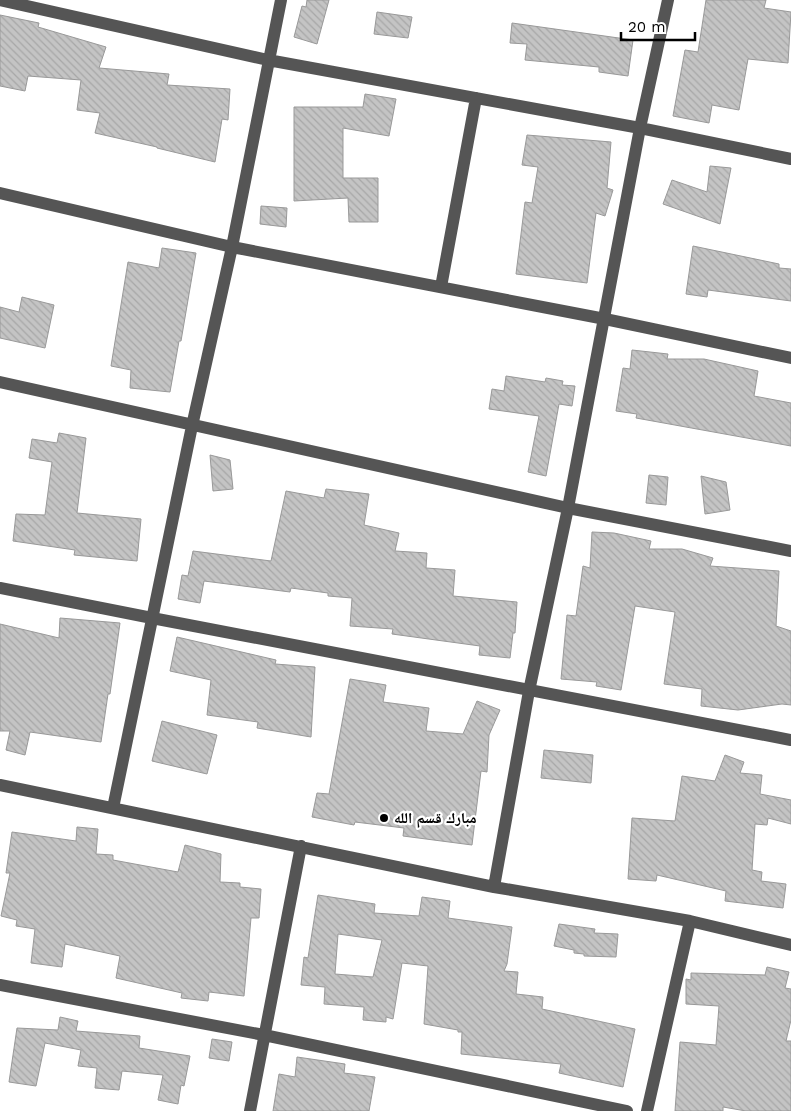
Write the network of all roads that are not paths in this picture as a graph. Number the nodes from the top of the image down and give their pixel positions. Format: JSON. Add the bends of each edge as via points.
{"nodes":[{"id":1,"x":0,"y":0,"type":"edge"},
{"id":2,"x":281,"y":0,"type":"edge"},
{"id":3,"x":668,"y":0,"type":"edge"},
{"id":4,"x":268,"y":60,"type":"junction"},
{"id":5,"x":476,"y":98,"type":"junction"},
{"id":6,"x":640,"y":128,"type":"junction"},
{"id":7,"x":791,"y":159,"type":"edge"},
{"id":8,"x":0,"y":193,"type":"edge"},
{"id":9,"x":232,"y":247,"type":"junction"},
{"id":10,"x":441,"y":287,"type":"junction"},
{"id":11,"x":605,"y":319,"type":"junction"},
{"id":12,"x":791,"y":358,"type":"edge"},
{"id":13,"x":0,"y":382,"type":"edge"},
{"id":14,"x":192,"y":426,"type":"junction"},
{"id":15,"x":568,"y":508,"type":"junction"},
{"id":16,"x":791,"y":551,"type":"edge"},
{"id":17,"x":0,"y":588,"type":"edge"},
{"id":18,"x":152,"y":618,"type":"junction"},
{"id":19,"x":529,"y":691,"type":"junction"},
{"id":20,"x":791,"y":740,"type":"edge"},
{"id":21,"x":0,"y":785,"type":"edge"},
{"id":22,"x":113,"y":808,"type":"junction"},
{"id":23,"x":301,"y":846,"type":"junction"},
{"id":24,"x":494,"y":887,"type":"junction"},
{"id":25,"x":690,"y":921,"type":"junction"},
{"id":26,"x":791,"y":945,"type":"edge"},
{"id":27,"x":0,"y":985,"type":"edge"},
{"id":28,"x":264,"y":1035,"type":"junction"},
{"id":29,"x":250,"y":1111,"type":"edge"},
{"id":30,"x":627,"y":1111,"type":"edge"},
{"id":31,"x":647,"y":1111,"type":"edge"}],
"edges":[{"from":1,"to":4,"type":"street"},
{"from":2,"to":4,"type":"street"},
{"from":3,"to":6,"type":"street"},
{"from":4,"to":5,"type":"street"},
{"from":4,"to":9,"type":"street"},
{"from":5,"to":6,"type":"street"},
{"from":5,"to":10,"type":"street"},
{"from":6,"to":7,"type":"street"},
{"from":6,"to":11,"type":"street"},
{"from":8,"to":9,"type":"street"},
{"from":9,"to":10,"type":"street"},
{"from":9,"to":14,"type":"street"},
{"from":10,"to":11,"type":"street"},
{"from":11,"to":12,"type":"street"},
{"from":11,"to":15,"type":"street"},
{"from":13,"to":14,"type":"street"},
{"from":14,"to":15,"type":"street"},
{"from":14,"to":18,"type":"street"},
{"from":15,"to":16,"type":"street"},
{"from":15,"to":19,"type":"street"},
{"from":17,"to":18,"type":"street"},
{"from":18,"to":19,"type":"street"},
{"from":18,"to":22,"type":"street"},
{"from":19,"to":20,"type":"street"},
{"from":19,"to":24,"type":"street"},
{"from":21,"to":22,"type":"street"},
{"from":22,"to":23,"type":"street"},
{"from":23,"to":24,"type":"street"},
{"from":23,"to":28,"type":"street"},
{"from":24,"to":25,"type":"street"},
{"from":25,"to":26,"type":"street"},
{"from":25,"to":31,"type":"street"},
{"from":27,"to":28,"type":"street"},
{"from":28,"to":29,"type":"street"},
{"from":28,"to":30,"type":"street"}]}
